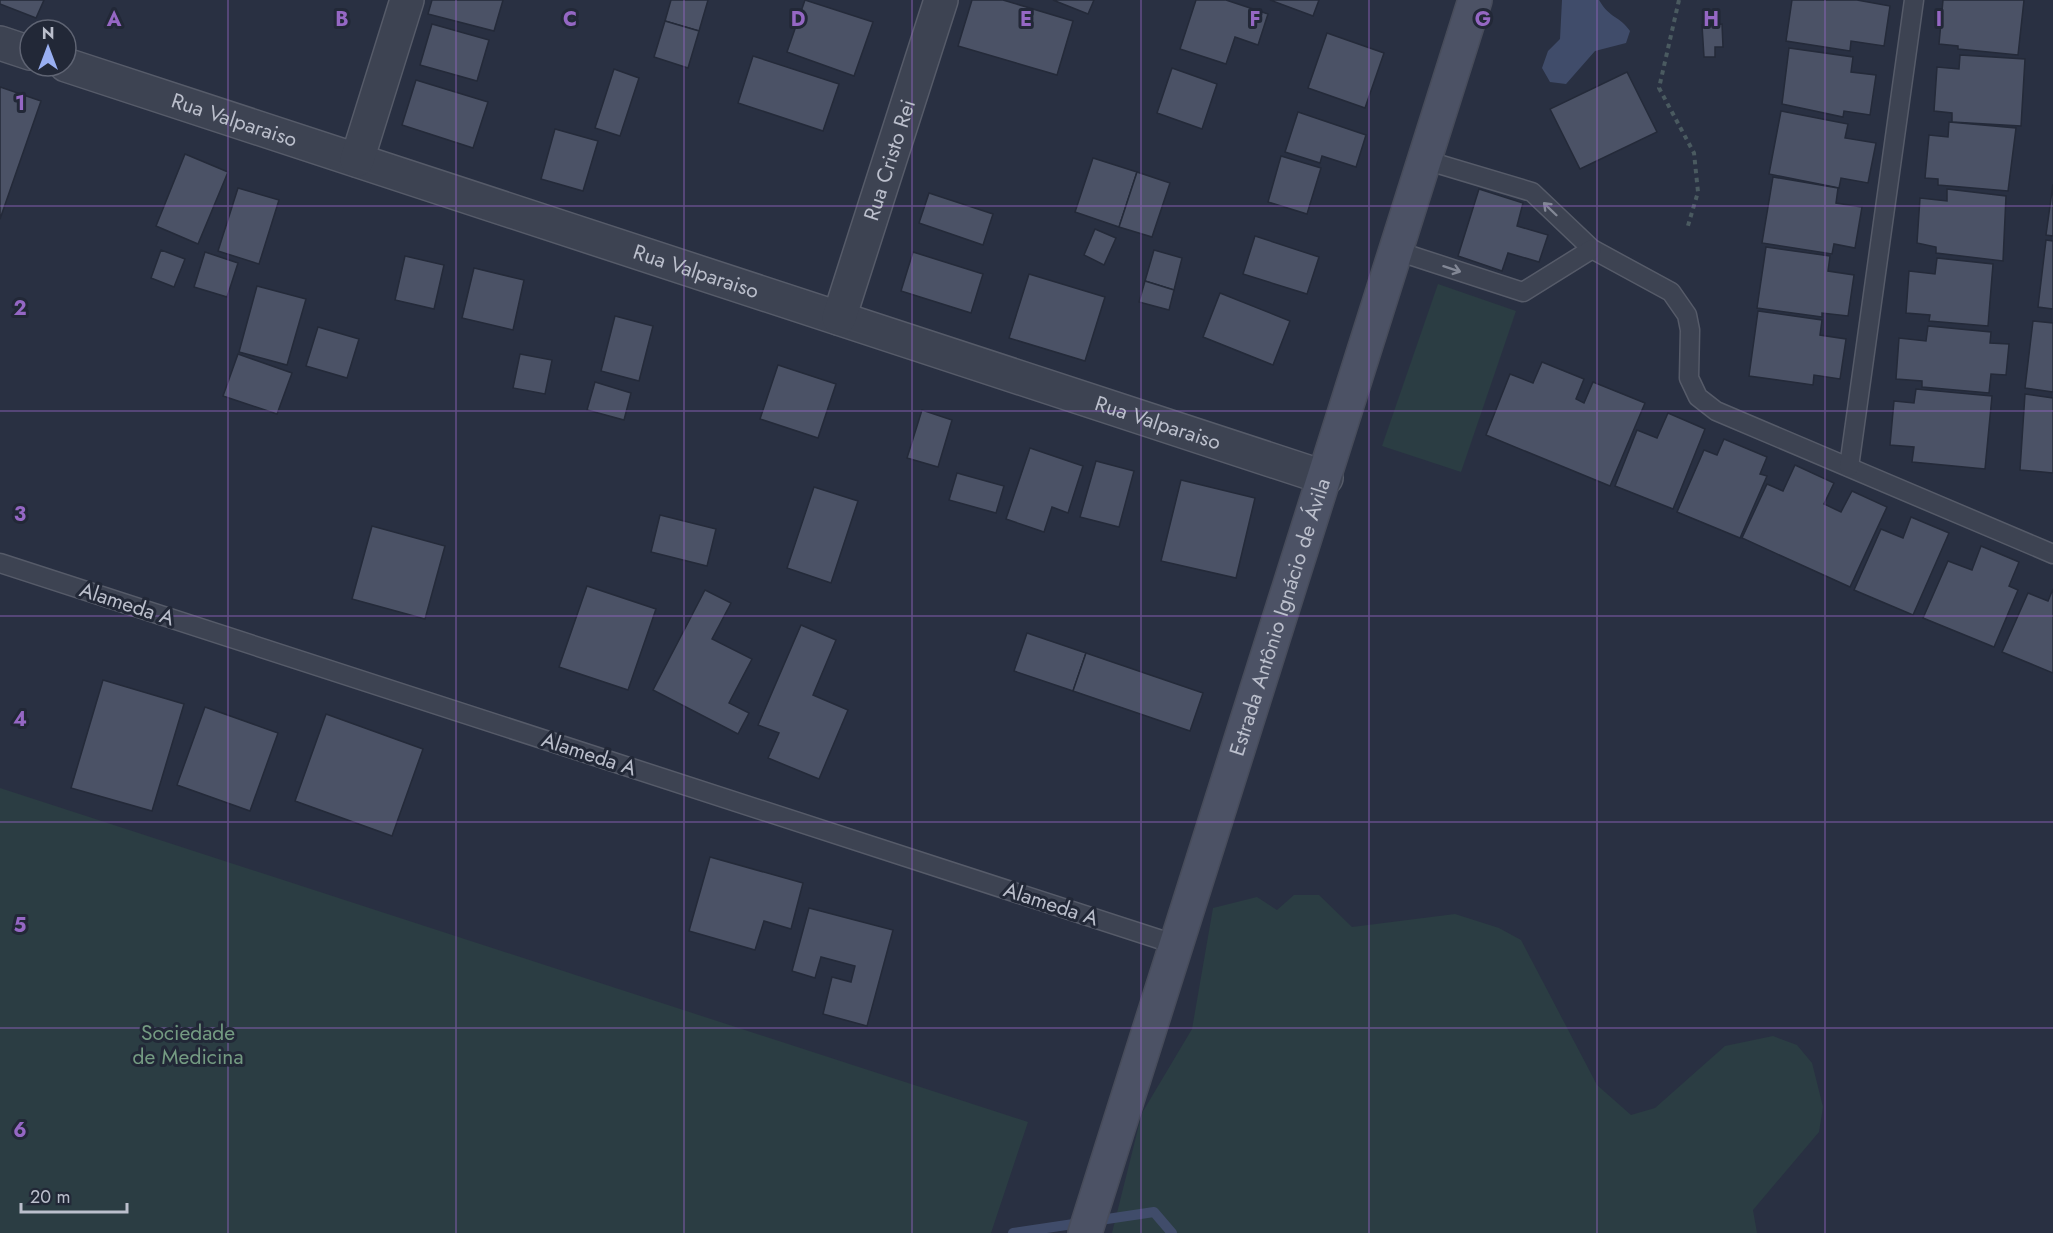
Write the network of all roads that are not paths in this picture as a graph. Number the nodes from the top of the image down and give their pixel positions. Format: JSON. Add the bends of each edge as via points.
{"nodes":[{"id":1,"x":407,"y":0,"type":"edge"},
{"id":2,"x":941,"y":0,"type":"edge"},
{"id":3,"x":1475,"y":0,"type":"edge"},
{"id":4,"x":1914,"y":0,"type":"edge"},
{"id":5,"x":0,"y":43,"type":"edge"},
{"id":6,"x":18,"y":49,"type":"edge"},
{"id":7,"x":78,"y":69,"type":"edge"},
{"id":8,"x":357,"y":160,"type":"junction"},
{"id":9,"x":1425,"y":160,"type":"junction"},
{"id":10,"x":1592,"y":249,"type":"junction"},
{"id":11,"x":1397,"y":250,"type":"junction"},
{"id":12,"x":839,"y":318,"type":"junction"},
{"id":13,"x":1849,"y":467,"type":"junction"},
{"id":14,"x":1326,"y":478,"type":"junction"},
{"id":15,"x":2053,"y":554,"type":"edge"},
{"id":16,"x":0,"y":562,"type":"edge"},
{"id":17,"x":1178,"y":945,"type":"junction"},
{"id":18,"x":1085,"y":1233,"type":"edge"}],
"edges":[{"from":1,"to":8,"type":"street"},
{"from":2,"to":12,"type":"street","name":"Rua Cristo Rei"},
{"from":3,"to":9,"type":"street","name":"Estrada Antônio Ignácio de Ávila"},
{"from":4,"to":13,"type":"lane"},
{"from":5,"to":6,"type":"street"},
{"from":7,"to":8,"type":"street","name":"Rua Valparaiso"},
{"from":8,"to":12,"type":"street","name":"Rua Valparaiso"},
{"from":10,"to":9,"type":"lane","one_way":true,"via":[[1532,192]]},
{"from":9,"to":11,"type":"street","name":"Estrada Antônio Ignácio de Ávila"},
{"from":11,"to":10,"type":"lane","one_way":true,"via":[[1523,291]]},
{"from":10,"to":13,"type":"lane","via":[[1671,292],[1687,315],[1689,378],[1698,397],[1716,411]]},
{"from":11,"to":14,"type":"street","name":"Estrada Antônio Ignácio de Ávila"},
{"from":12,"to":14,"type":"street","name":"Rua Valparaiso"},
{"from":13,"to":15,"type":"lane"},
{"from":14,"to":17,"type":"street","name":"Estrada Antônio Ignácio de Ávila"},
{"from":16,"to":17,"type":"lane","name":"Alameda A"},
{"from":17,"to":18,"type":"street","name":"Estrada Antônio Ignácio de Ávila"}]}
